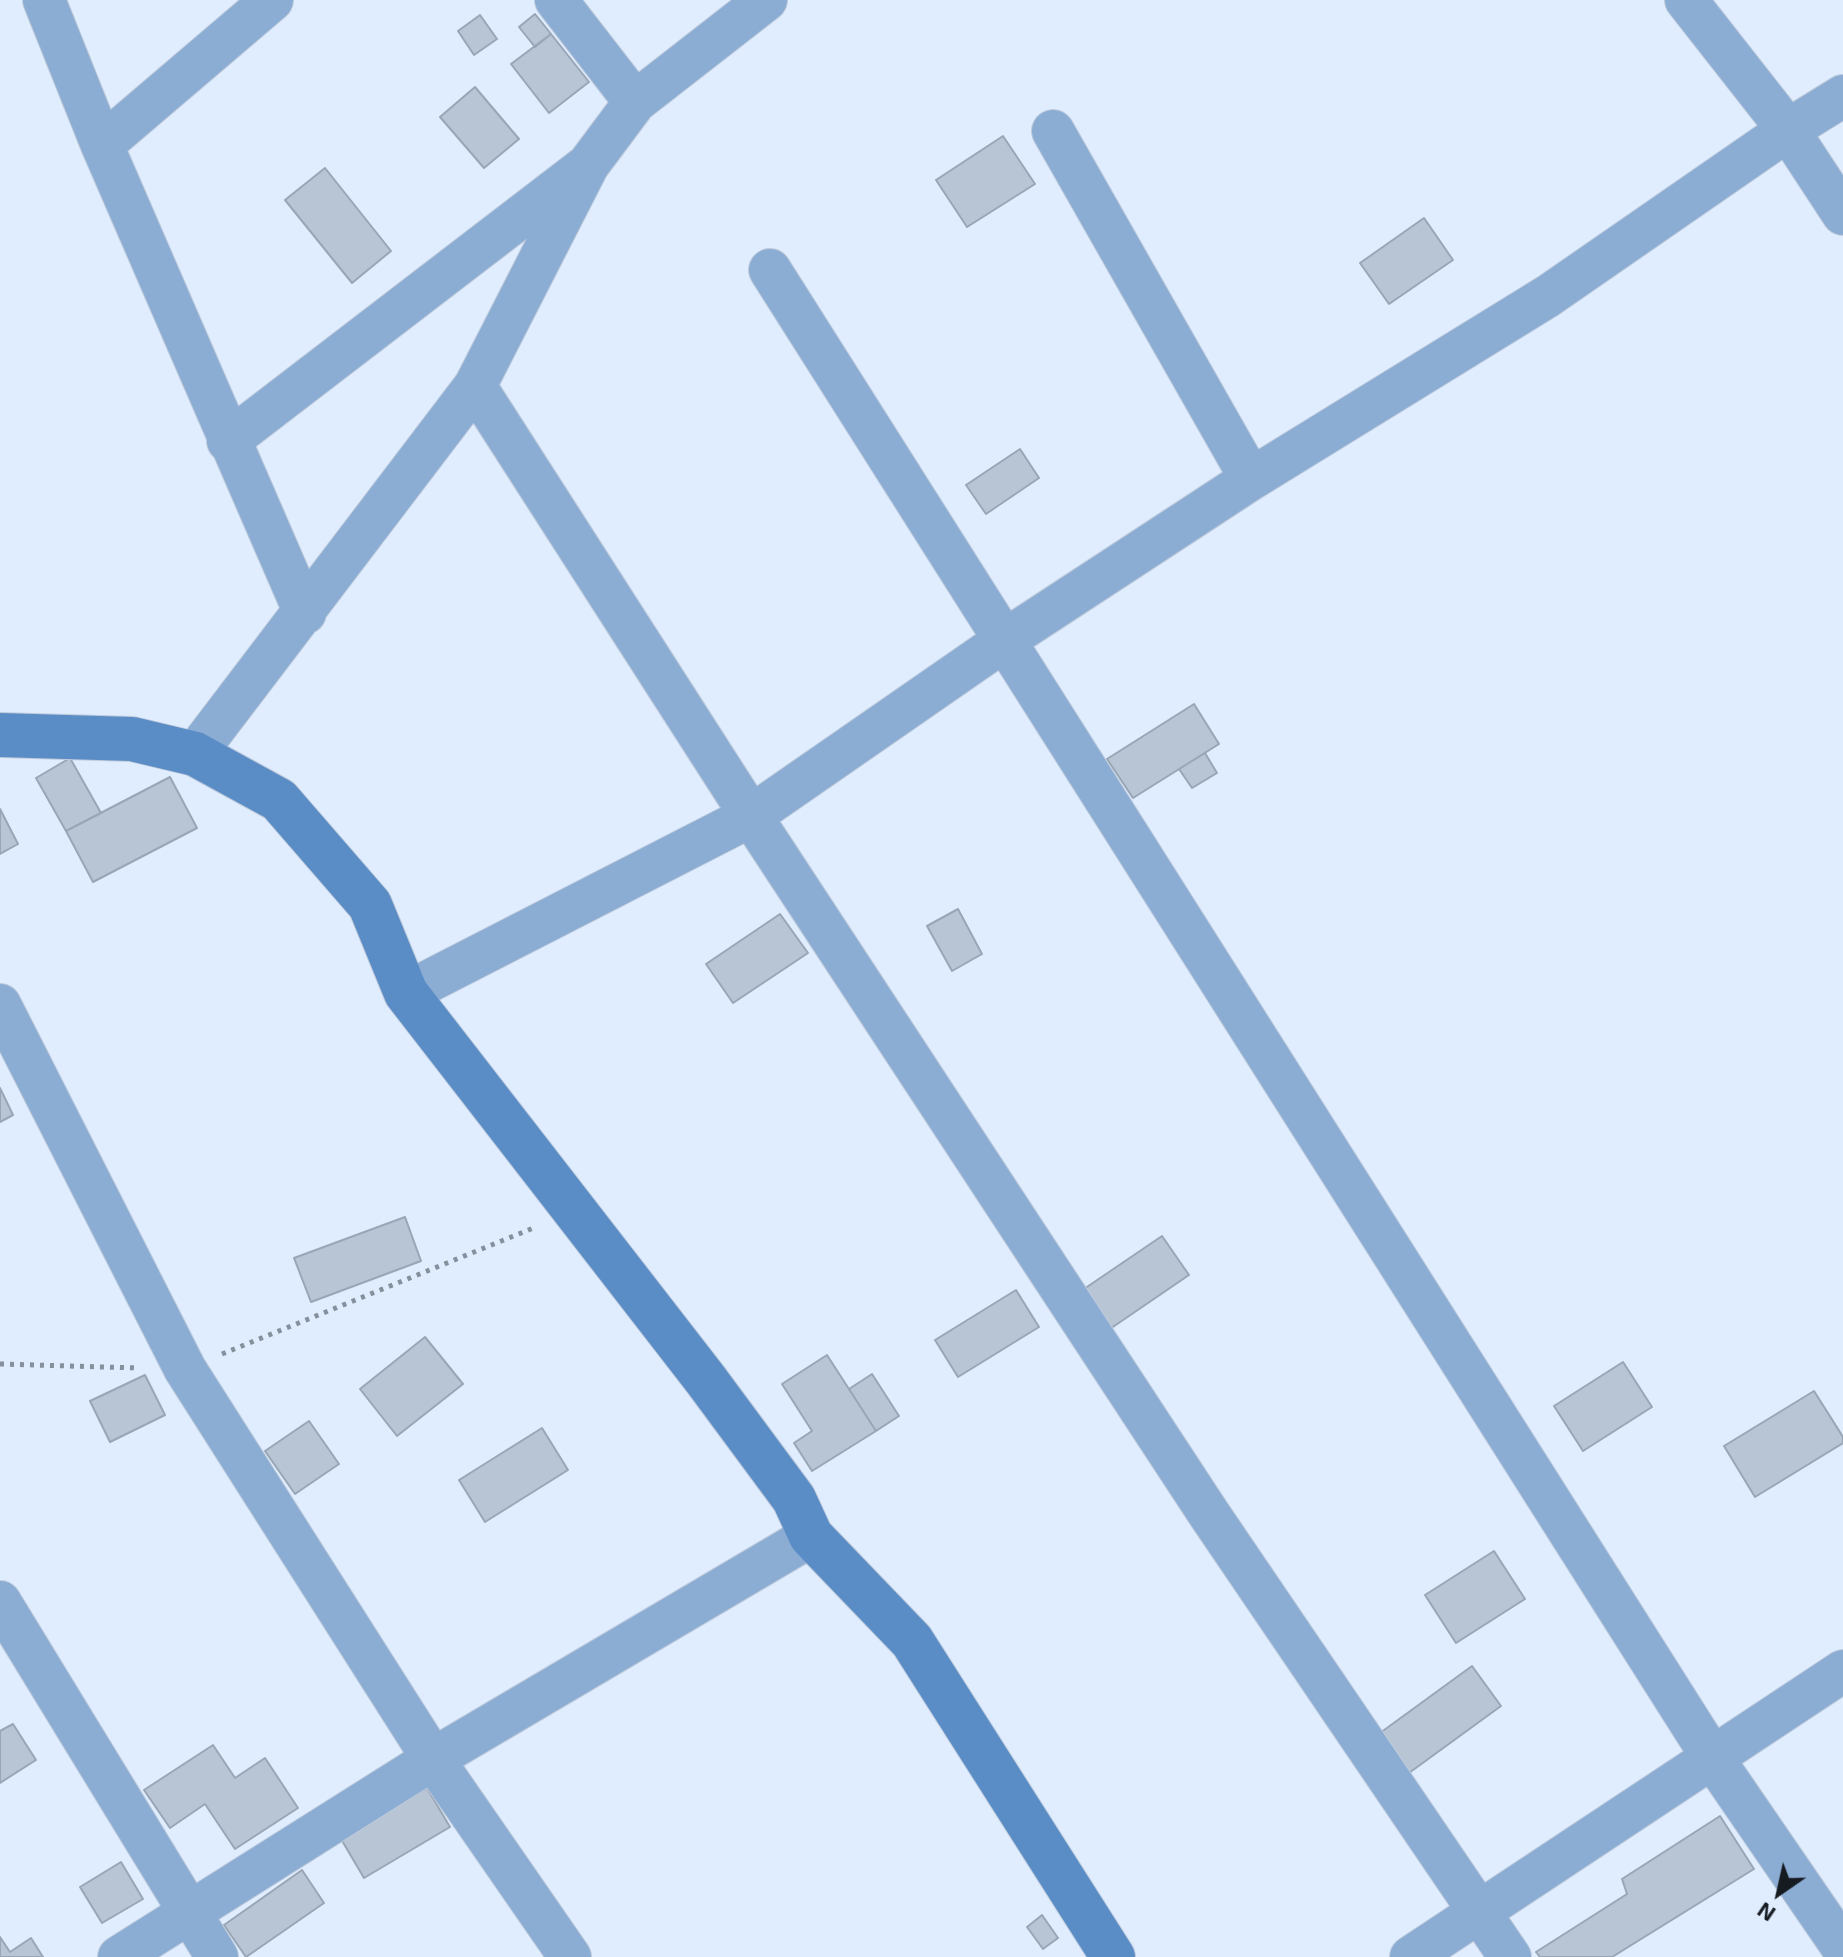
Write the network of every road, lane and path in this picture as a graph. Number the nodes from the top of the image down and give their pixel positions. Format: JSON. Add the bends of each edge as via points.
{"nodes":[{"id":1,"x":44,"y":0,"type":"edge"},
{"id":2,"x":272,"y":0,"type":"edge"},
{"id":3,"x":556,"y":0,"type":"edge"},
{"id":4,"x":766,"y":0,"type":"edge"},
{"id":5,"x":1686,"y":0,"type":"edge"},
{"id":6,"x":1843,"y":96,"type":"edge"},
{"id":7,"x":635,"y":102,"type":"junction"},
{"id":8,"x":1788,"y":130,"type":"junction"},
{"id":9,"x":1053,"y":131,"type":"dead end"},
{"id":10,"x":102,"y":145,"type":"junction"},
{"id":11,"x":588,"y":165,"type":"junction"},
{"id":12,"x":1843,"y":214,"type":"edge"},
{"id":13,"x":770,"y":270,"type":"dead end"},
{"id":14,"x":475,"y":386,"type":"junction"},
{"id":15,"x":228,"y":441,"type":"junction"},
{"id":16,"x":1251,"y":479,"type":"junction"},
{"id":17,"x":305,"y":613,"type":"junction"},
{"id":18,"x":1005,"y":640,"type":"junction"},
{"id":19,"x":0,"y":735,"type":"edge"},
{"id":20,"x":195,"y":754,"type":"junction"},
{"id":21,"x":751,"y":816,"type":"junction"},
{"id":22,"x":406,"y":993,"type":"junction"},
{"id":23,"x":0,"y":1005,"type":"edge"},
{"id":24,"x":574,"y":1212,"type":"junction"},
{"id":25,"x":0,"y":1364,"type":"edge"},
{"id":26,"x":185,"y":1369,"type":"junction"},
{"id":27,"x":811,"y":1536,"type":"junction"},
{"id":28,"x":0,"y":1602,"type":"edge"},
{"id":29,"x":1843,"y":1671,"type":"edge"},
{"id":30,"x":433,"y":1759,"type":"junction"},
{"id":31,"x":1714,"y":1760,"type":"junction"},
{"id":32,"x":190,"y":1913,"type":"junction"},
{"id":33,"x":1482,"y":1913,"type":"junction"},
{"id":34,"x":1843,"y":1948,"type":"edge"},
{"id":35,"x":119,"y":1957,"type":"edge"},
{"id":36,"x":217,"y":1957,"type":"edge"},
{"id":37,"x":570,"y":1957,"type":"edge"},
{"id":38,"x":1113,"y":1957,"type":"edge"},
{"id":39,"x":1411,"y":1957,"type":"edge"},
{"id":40,"x":1510,"y":1957,"type":"edge"}],
"edges":[{"from":1,"to":10,"type":"street"},
{"from":2,"to":10,"type":"street"},
{"from":3,"to":7,"type":"street"},
{"from":4,"to":7,"type":"street"},
{"from":5,"to":8,"type":"street"},
{"from":6,"to":8,"type":"street"},
{"from":7,"to":11,"type":"street"},
{"from":8,"to":12,"type":"street"},
{"from":8,"to":16,"type":"street","via":[[1548,296]]},
{"from":9,"to":16,"type":"street"},
{"from":10,"to":15,"type":"street"},
{"from":11,"to":14,"type":"street"},
{"from":11,"to":15,"type":"street"},
{"from":13,"to":18,"type":"street"},
{"from":14,"to":17,"type":"street"},
{"from":14,"to":21,"type":"street"},
{"from":15,"to":17,"type":"street"},
{"from":16,"to":18,"type":"street"},
{"from":17,"to":20,"type":"street"},
{"from":18,"to":21,"type":"street"},
{"from":18,"to":31,"type":"street"},
{"from":19,"to":20,"type":"street","via":[[132,739]]},
{"from":20,"to":22,"type":"street","via":[[279,800],[370,905]]},
{"from":21,"to":22,"type":"street"},
{"from":21,"to":33,"type":"street","via":[[1209,1514]]},
{"from":22,"to":24,"type":"street"},
{"from":23,"to":26,"type":"street"},
{"from":24,"to":26,"type":"path"},
{"from":24,"to":27,"type":"street","via":[[794,1499]]},
{"from":25,"to":26,"type":"path"},
{"from":26,"to":30,"type":"street"},
{"from":27,"to":30,"type":"street"},
{"from":27,"to":38,"type":"street","via":[[912,1641]]},
{"from":28,"to":32,"type":"street"},
{"from":29,"to":31,"type":"street"},
{"from":30,"to":32,"type":"street"},
{"from":30,"to":37,"type":"street"},
{"from":31,"to":33,"type":"street"},
{"from":31,"to":34,"type":"street"},
{"from":32,"to":35,"type":"street"},
{"from":32,"to":36,"type":"street"},
{"from":33,"to":39,"type":"street"},
{"from":33,"to":40,"type":"street"}]}
